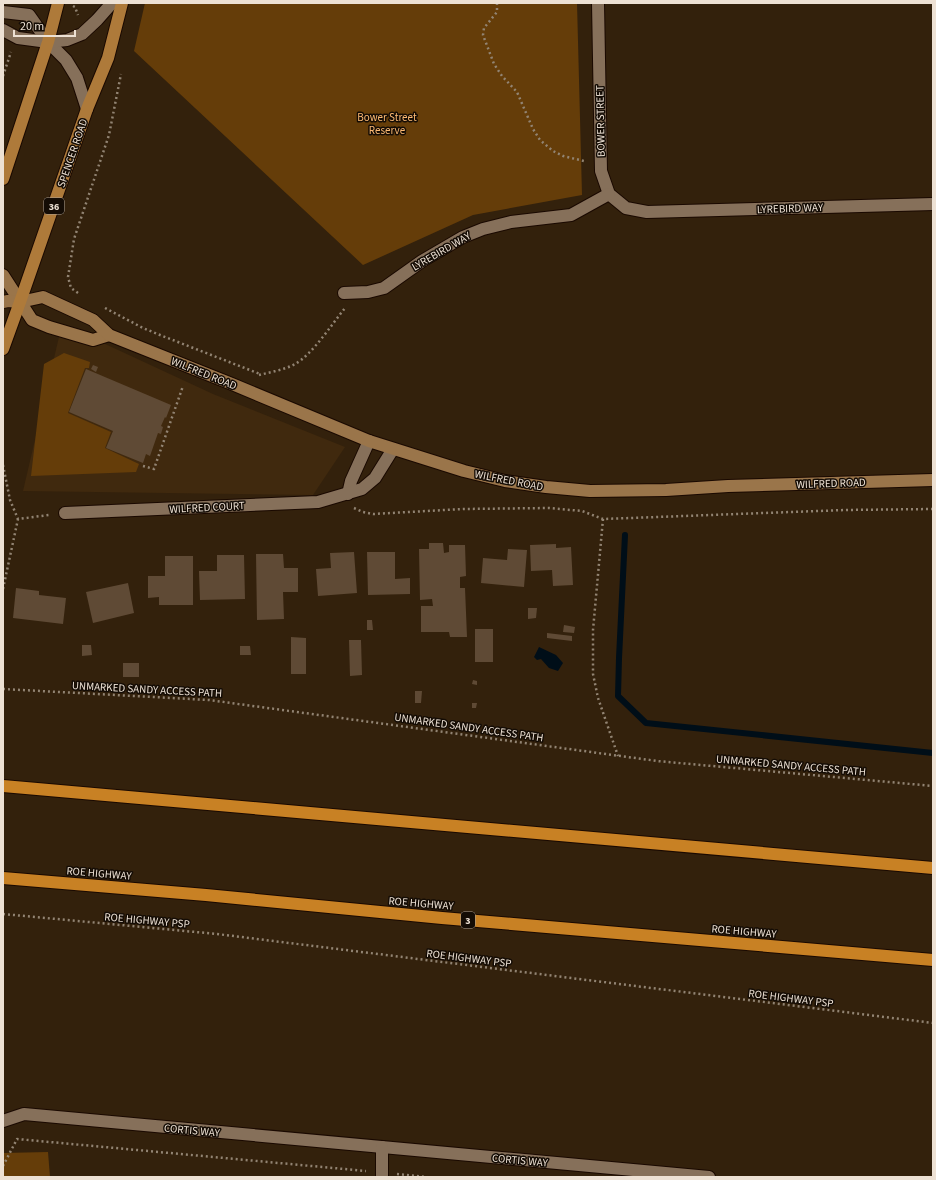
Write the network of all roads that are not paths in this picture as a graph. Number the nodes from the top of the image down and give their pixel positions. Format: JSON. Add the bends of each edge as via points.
{"nodes":[{"id":1,"x":58,"y":3,"type":"edge"},
{"id":2,"x":112,"y":3,"type":"edge"},
{"id":3,"x":122,"y":3,"type":"edge"},
{"id":4,"x":598,"y":3,"type":"edge"},
{"id":5,"x":3,"y":12,"type":"edge"},
{"id":6,"x":3,"y":30,"type":"edge"},
{"id":7,"x":48,"y":42,"type":"junction"},
{"id":8,"x":87,"y":109,"type":"junction"},
{"id":9,"x":3,"y":179,"type":"edge"},
{"id":10,"x":609,"y":194,"type":"junction"},
{"id":11,"x":933,"y":204,"type":"edge"},
{"id":12,"x":3,"y":275,"type":"edge"},
{"id":13,"x":347,"y":293,"type":"road end"},
{"id":14,"x":3,"y":302,"type":"edge"},
{"id":15,"x":20,"y":302,"type":"junction"},
{"id":16,"x":109,"y":335,"type":"junction"},
{"id":17,"x":3,"y":349,"type":"edge"},
{"id":18,"x":369,"y":441,"type":"junction"},
{"id":19,"x":393,"y":449,"type":"junction"},
{"id":20,"x":933,"y":480,"type":"edge"},
{"id":21,"x":348,"y":494,"type":"junction"},
{"id":22,"x":65,"y":513,"type":"road end"},
{"id":23,"x":3,"y":786,"type":"edge"},
{"id":24,"x":933,"y":868,"type":"edge"},
{"id":25,"x":3,"y":878,"type":"edge"},
{"id":26,"x":933,"y":960,"type":"edge"},
{"id":27,"x":3,"y":1121,"type":"edge"},
{"id":28,"x":382,"y":1147,"type":"junction"},
{"id":29,"x":633,"y":1174,"type":"edge"},
{"id":30,"x":382,"y":1175,"type":"edge"},
{"id":31,"x":709,"y":1177,"type":"edge"}],
"edges":[{"from":1,"to":7,"type":"main road"},
{"from":2,"to":7,"type":"street","via":[[82,34],[67,40]]},
{"from":3,"to":8,"type":"main road","name":"SPENCER ROAD","number":"36","via":[[108,58]]},
{"from":4,"to":10,"type":"street","name":"BOWER STREET","via":[[601,172]]},
{"from":5,"to":7,"type":"street","via":[[29,16]]},
{"from":6,"to":7,"type":"street","via":[[18,38]]},
{"from":7,"to":8,"type":"street","via":[[66,60],[77,78]]},
{"from":7,"to":9,"type":"main road"},
{"from":8,"to":15,"type":"main road","name":"SPENCER ROAD","number":"36"},
{"from":10,"to":11,"type":"street","name":"LYREBIRD WAY","via":[[626,208],[646,212]]},
{"from":10,"to":13,"type":"street","name":"LYREBIRD WAY","via":[[571,215],[511,222],[469,234],[422,261],[384,288]]},
{"from":12,"to":15,"type":"main road"},
{"from":14,"to":15,"type":"main road","name":"WILFRED ROAD"},
{"from":15,"to":16,"type":"main road","name":"WILFRED ROAD","via":[[43,298],[93,320]]},
{"from":15,"to":16,"type":"main road","via":[[32,320],[49,327],[93,340]]},
{"from":15,"to":17,"type":"main road","name":"SPENCER ROAD","number":"36"},
{"from":16,"to":18,"type":"main road","name":"WILFRED ROAD"},
{"from":18,"to":19,"type":"main road","name":"WILFRED ROAD"},
{"from":18,"to":21,"type":"street"},
{"from":19,"to":20,"type":"main road","name":"WILFRED ROAD","via":[[505,481],[590,491]]},
{"from":19,"to":21,"type":"street","name":"WILFRED COURT","via":[[374,478],[362,490]]},
{"from":21,"to":22,"type":"street","name":"WILFRED COURT","via":[[318,502]]},
{"from":23,"to":24,"type":"highway"},
{"from":25,"to":26,"type":"highway","name":"ROE HIGHWAY","number":"3"},
{"from":27,"to":28,"type":"street","name":"CORTIS WAY","via":[[24,1114]]},
{"from":28,"to":29,"type":"street","name":"CORTIS WAY"},
{"from":28,"to":30,"type":"street"},
{"from":29,"to":31,"type":"street","name":"CORTIS WAY"}]}
